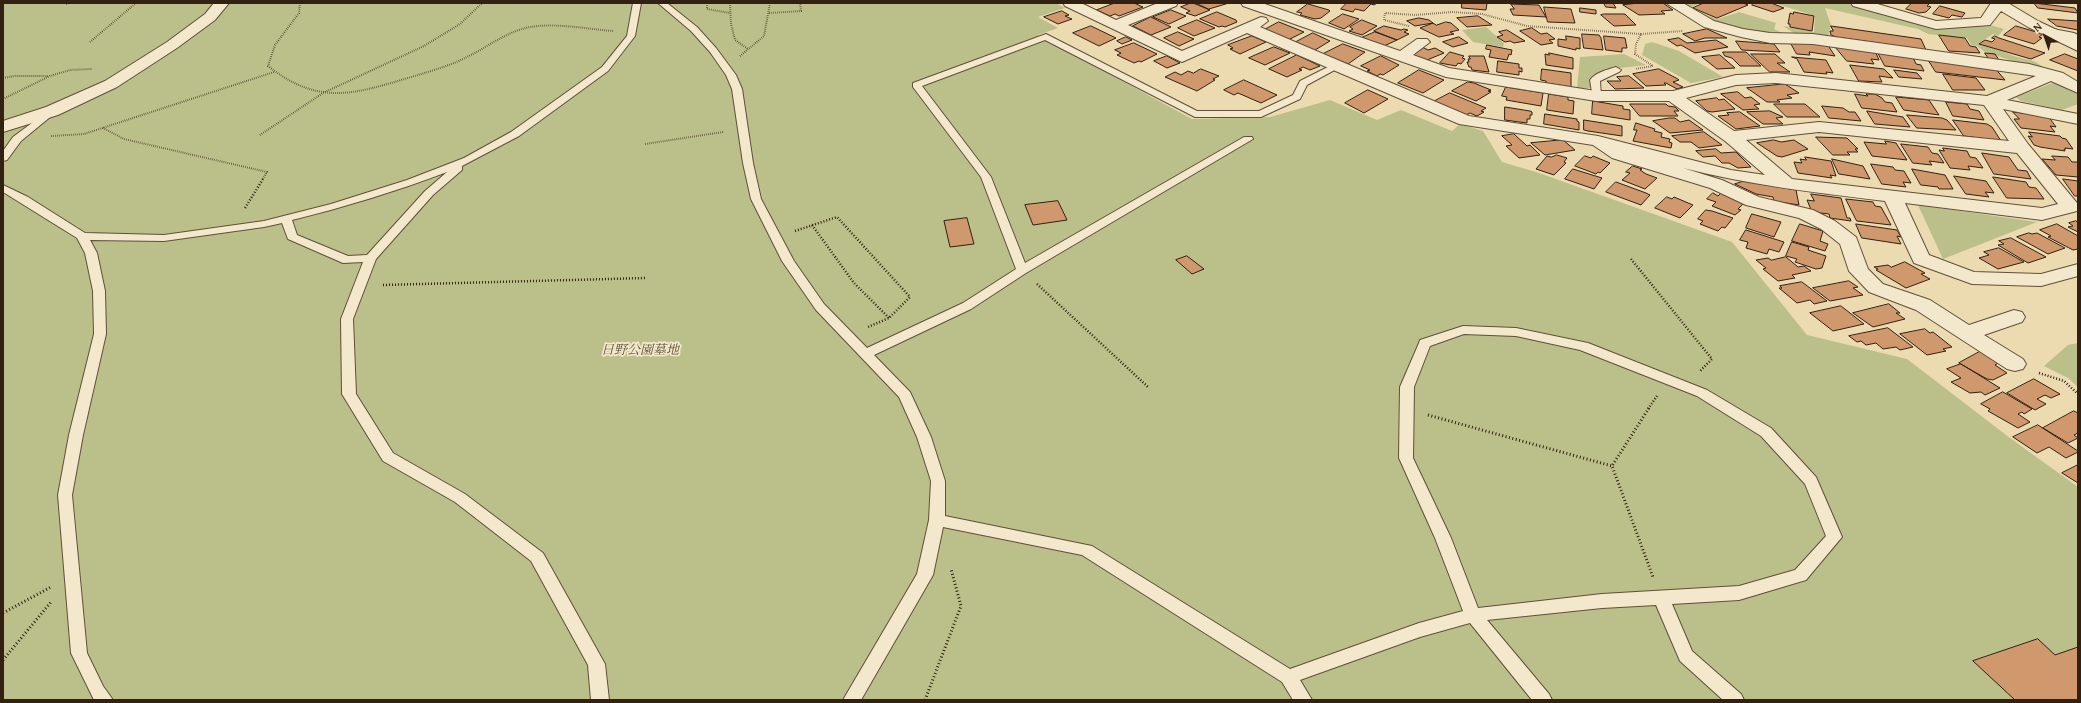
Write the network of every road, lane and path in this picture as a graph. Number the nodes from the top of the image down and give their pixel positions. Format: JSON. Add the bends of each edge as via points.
{"nodes":[{"id":1,"x":69,"y":3,"type":"edge"},
{"id":2,"x":136,"y":3,"type":"edge"},
{"id":3,"x":222,"y":3,"type":"edge"},
{"id":4,"x":300,"y":3,"type":"edge"},
{"id":5,"x":482,"y":3,"type":"edge"},
{"id":6,"x":637,"y":3,"type":"edge"},
{"id":7,"x":662,"y":3,"type":"edge"},
{"id":8,"x":707,"y":3,"type":"edge"},
{"id":9,"x":730,"y":3,"type":"edge"},
{"id":10,"x":770,"y":3,"type":"edge"},
{"id":11,"x":800,"y":3,"type":"edge"},
{"id":12,"x":1070,"y":3,"type":"edge"},
{"id":13,"x":1171,"y":3,"type":"edge"},
{"id":14,"x":1248,"y":3,"type":"edge"},
{"id":15,"x":1286,"y":3,"type":"edge"},
{"id":16,"x":1672,"y":3,"type":"edge"},
{"id":17,"x":1858,"y":3,"type":"edge"},
{"id":18,"x":2000,"y":3,"type":"edge"},
{"id":19,"x":66,"y":4,"type":"dead end"},
{"id":20,"x":730,"y":13,"type":"junction"},
{"id":21,"x":769,"y":13,"type":"junction"},
{"id":22,"x":1274,"y":13,"type":"junction"},
{"id":23,"x":1709,"y":24,"type":"junction"},
{"id":24,"x":1116,"y":25,"type":"junction"},
{"id":25,"x":1249,"y":28,"type":"junction"},
{"id":26,"x":2046,"y":30,"type":"junction"},
{"id":27,"x":632,"y":32,"type":"junction"},
{"id":28,"x":1642,"y":34,"type":"junction"},
{"id":29,"x":2078,"y":38,"type":"edge"},
{"id":30,"x":90,"y":42,"type":"dead end"},
{"id":31,"x":1422,"y":42,"type":"joint"},
{"id":32,"x":2078,"y":46,"type":"edge"},
{"id":33,"x":748,"y":49,"type":"junction"},
{"id":34,"x":1401,"y":57,"type":"junction"},
{"id":35,"x":1337,"y":66,"type":"junction"},
{"id":36,"x":726,"y":68,"type":"junction"},
{"id":37,"x":93,"y":69,"type":"dead end"},
{"id":38,"x":1616,"y":70,"type":"joint"},
{"id":39,"x":275,"y":72,"type":"junction"},
{"id":40,"x":50,"y":76,"type":"junction"},
{"id":41,"x":2052,"y":76,"type":"junction"},
{"id":42,"x":2078,"y":77,"type":"edge"},
{"id":43,"x":3,"y":78,"type":"edge"},
{"id":44,"x":2078,"y":88,"type":"edge"},
{"id":45,"x":323,"y":93,"type":"junction"},
{"id":46,"x":1596,"y":96,"type":"junction"},
{"id":47,"x":1673,"y":96,"type":"junction"},
{"id":48,"x":3,"y":99,"type":"edge"},
{"id":49,"x":1989,"y":101,"type":"junction"},
{"id":50,"x":52,"y":111,"type":"junction"},
{"id":51,"x":2078,"y":119,"type":"edge"},
{"id":52,"x":3,"y":127,"type":"edge"},
{"id":53,"x":102,"y":128,"type":"junction"},
{"id":54,"x":743,"y":129,"type":"junction"},
{"id":55,"x":260,"y":135,"type":"dead end"},
{"id":56,"x":1731,"y":137,"type":"junction"},
{"id":57,"x":17,"y":139,"type":"junction"},
{"id":58,"x":1248,"y":139,"type":"dead end"},
{"id":59,"x":1598,"y":141,"type":"junction"},
{"id":60,"x":645,"y":144,"type":"dead end"},
{"id":61,"x":2022,"y":148,"type":"junction"},
{"id":62,"x":3,"y":158,"type":"edge"},
{"id":63,"x":468,"y":160,"type":"junction"},
{"id":64,"x":1787,"y":184,"type":"junction"},
{"id":65,"x":3,"y":188,"type":"edge"},
{"id":66,"x":1892,"y":196,"type":"junction"},
{"id":67,"x":286,"y":218,"type":"junction"},
{"id":68,"x":812,"y":225,"type":"junction"},
{"id":69,"x":231,"y":228,"type":"junction"},
{"id":70,"x":82,"y":236,"type":"junction"},
{"id":71,"x":776,"y":237,"type":"junction"},
{"id":72,"x":370,"y":258,"type":"junction"},
{"id":73,"x":1631,"y":259,"type":"dead end"},
{"id":74,"x":1022,"y":270,"type":"junction"},
{"id":75,"x":2078,"y":270,"type":"edge"},
{"id":76,"x":646,"y":278,"type":"dead end"},
{"id":77,"x":360,"y":286,"type":"junction"},
{"id":78,"x":2014,"y":317,"type":"dead end"},
{"id":79,"x":889,"y":318,"type":"junction"},
{"id":80,"x":1967,"y":333,"type":"junction"},
{"id":81,"x":848,"y":336,"type":"junction"},
{"id":82,"x":866,"y":354,"type":"junction"},
{"id":83,"x":2015,"y":364,"type":"joint"},
{"id":84,"x":1668,"y":379,"type":"junction"},
{"id":85,"x":1685,"y":386,"type":"junction"},
{"id":86,"x":1148,"y":387,"type":"dead end"},
{"id":87,"x":2078,"y":394,"type":"edge"},
{"id":88,"x":1406,"y":409,"type":"junction"},
{"id":89,"x":1612,"y":466,"type":"junction"},
{"id":90,"x":937,"y":520,"type":"junction"},
{"id":91,"x":949,"y":563,"type":"dead end"},
{"id":92,"x":73,"y":575,"type":"junction"},
{"id":93,"x":1661,"y":598,"type":"junction"},
{"id":94,"x":3,"y":613,"type":"edge"},
{"id":95,"x":1473,"y":615,"type":"junction"},
{"id":96,"x":3,"y":660,"type":"edge"},
{"id":97,"x":1288,"y":677,"type":"junction"},
{"id":98,"x":99,"y":697,"type":"edge"},
{"id":99,"x":600,"y":700,"type":"edge"},
{"id":100,"x":852,"y":700,"type":"edge"},
{"id":101,"x":926,"y":700,"type":"edge"},
{"id":102,"x":1302,"y":700,"type":"edge"},
{"id":103,"x":1543,"y":700,"type":"edge"},
{"id":104,"x":1735,"y":700,"type":"edge"}],
"edges":[{"from":1,"to":19,"type":"path"},
{"from":2,"to":30,"type":"path"},
{"from":3,"to":50,"type":"street","via":[[210,17],[172,45],[111,84]]},
{"from":4,"to":39,"type":"path","via":[[299,12],[276,45],[268,66]]},
{"from":5,"to":45,"type":"path","via":[[460,24],[424,46]]},
{"from":6,"to":27,"type":"lane"},
{"from":7,"to":36,"type":"lane","via":[[694,29]]},
{"from":8,"to":20,"type":"path","via":[[707,9]]},
{"from":9,"to":20,"type":"path"},
{"from":10,"to":21,"type":"path"},
{"from":11,"to":21,"type":"path","via":[[801,11]]},
{"from":12,"to":24,"type":"street"},
{"from":13,"to":24,"type":"street"},
{"from":14,"to":22,"type":"street"},
{"from":15,"to":22,"type":"street"},
{"from":16,"to":23,"type":"street"},
{"from":17,"to":18,"type":"street","via":[[1936,25],[1986,22]]},
{"from":18,"to":26,"type":"street"},
{"from":20,"to":33,"type":"path","via":[[735,40]]},
{"from":21,"to":33,"type":"path","via":[[764,36]]},
{"from":22,"to":25,"type":"street"},
{"from":22,"to":34,"type":"street"},
{"from":23,"to":28,"type":"path","via":[[1676,33]]},
{"from":23,"to":41,"type":"street","via":[[1770,38],[1813,38],[2029,69]]},
{"from":24,"to":25,"type":"street","via":[[1182,57]]},
{"from":25,"to":35,"type":"street"},
{"from":26,"to":29,"type":"lane"},
{"from":26,"to":32,"type":"street"},
{"from":27,"to":45,"type":"path","via":[[538,26],[522,28],[448,65],[355,93]]},
{"from":27,"to":63,"type":"lane","via":[[605,69],[514,134]]},
{"from":28,"to":31,"type":"path","via":[[1527,26],[1482,14],[1385,13],[1384,20],[1410,26]]},
{"from":28,"to":38,"type":"path","via":[[1636,44],[1635,54],[1653,66]]},
{"from":31,"to":34,"type":"street"},
{"from":33,"to":36,"type":"path"},
{"from":34,"to":46,"type":"street","via":[[1446,72]]},
{"from":35,"to":59,"type":"street","via":[[1465,120]]},
{"from":35,"to":74,"type":"lane","via":[[1303,83],[1297,97],[1261,114],[1195,114],[1046,38],[916,85],[986,177]]},
{"from":36,"to":54,"type":"lane","via":[[737,89]]},
{"from":37,"to":40,"type":"path","via":[[70,70]]},
{"from":38,"to":46,"type":"lane","via":[[1595,80]]},
{"from":39,"to":45,"type":"path","via":[[284,80],[304,89]]},
{"from":39,"to":53,"type":"path"},
{"from":40,"to":43,"type":"path"},
{"from":40,"to":48,"type":"path"},
{"from":41,"to":42,"type":"street"},
{"from":41,"to":44,"type":"street"},
{"from":41,"to":49,"type":"street"},
{"from":45,"to":55,"type":"path"},
{"from":46,"to":47,"type":"street"},
{"from":47,"to":49,"type":"street","via":[[1736,80],[1776,78]]},
{"from":47,"to":56,"type":"street"},
{"from":49,"to":51,"type":"street"},
{"from":49,"to":61,"type":"street"},
{"from":50,"to":52,"type":"street"},
{"from":50,"to":57,"type":"lane"},
{"from":53,"to":57,"type":"path","via":[[84,134]]},
{"from":53,"to":69,"type":"path","via":[[124,139],[267,172]]},
{"from":54,"to":60,"type":"path"},
{"from":54,"to":71,"type":"lane","via":[[756,199]]},
{"from":56,"to":61,"type":"street","via":[[1819,127]]},
{"from":56,"to":64,"type":"street"},
{"from":57,"to":62,"type":"lane"},
{"from":58,"to":74,"type":"lane"},
{"from":59,"to":64,"type":"street","via":[[1731,175]]},
{"from":59,"to":80,"type":"street","via":[[1618,154],[1716,184],[1753,201],[1806,214],[1828,225],[1849,241],[1859,271],[1876,288],[1923,305]]},
{"from":61,"to":66,"type":"street","via":[[2070,206],[2042,214]]},
{"from":63,"to":67,"type":"lane","via":[[411,182],[335,206]]},
{"from":63,"to":72,"type":"lane","via":[[429,193]]},
{"from":64,"to":66,"type":"street"},
{"from":65,"to":70,"type":"lane"},
{"from":66,"to":75,"type":"street","via":[[1921,259],[1972,278],[2041,280]]},
{"from":67,"to":69,"type":"lane"},
{"from":67,"to":72,"type":"lane","via":[[292,237],[347,260]]},
{"from":68,"to":71,"type":"path"},
{"from":68,"to":79,"type":"path","via":[[854,283]]},
{"from":68,"to":79,"type":"path","via":[[838,217],[910,297]]},
{"from":69,"to":70,"type":"lane","via":[[164,238]]},
{"from":70,"to":92,"type":"lane","via":[[91,253],[99,291],[100,334],[65,495]]},
{"from":71,"to":81,"type":"lane","via":[[788,261],[820,307]]},
{"from":72,"to":77,"type":"lane"},
{"from":73,"to":85,"type":"path","via":[[1712,359]]},
{"from":74,"to":82,"type":"lane","via":[[967,306]]},
{"from":74,"to":86,"type":"path"},
{"from":76,"to":77,"type":"path"},
{"from":77,"to":99,"type":"lane","via":[[347,319],[349,394],[388,457],[460,498],[536,557],[596,664]]},
{"from":78,"to":80,"type":"street"},
{"from":79,"to":81,"type":"path"},
{"from":80,"to":83,"type":"street"},
{"from":81,"to":82,"type":"lane"},
{"from":82,"to":90,"type":"lane","via":[[905,395],[924,437],[938,481]]},
{"from":83,"to":87,"type":"path","via":[[2064,381]]},
{"from":84,"to":85,"type":"lane"},
{"from":84,"to":88,"type":"lane","via":[[1583,346],[1516,332],[1463,330],[1425,344],[1407,387]]},
{"from":84,"to":89,"type":"path"},
{"from":85,"to":93,"type":"lane","via":[[1702,393],[1766,432],[1811,481],[1834,537],[1800,575],[1738,593]]},
{"from":88,"to":89,"type":"path"},
{"from":88,"to":95,"type":"lane","via":[[1406,458]]},
{"from":89,"to":93,"type":"path"},
{"from":90,"to":97,"type":"lane","via":[[1086,550]]},
{"from":90,"to":100,"type":"lane","via":[[925,575]]},
{"from":91,"to":101,"type":"path","via":[[961,606]]},
{"from":92,"to":94,"type":"path"},
{"from":92,"to":96,"type":"path"},
{"from":92,"to":98,"type":"lane","via":[[79,653]]},
{"from":93,"to":95,"type":"lane"},
{"from":93,"to":104,"type":"lane","via":[[1686,656]]},
{"from":95,"to":97,"type":"lane","via":[[1419,630]]},
{"from":95,"to":103,"type":"lane"},
{"from":97,"to":102,"type":"lane"}]}
